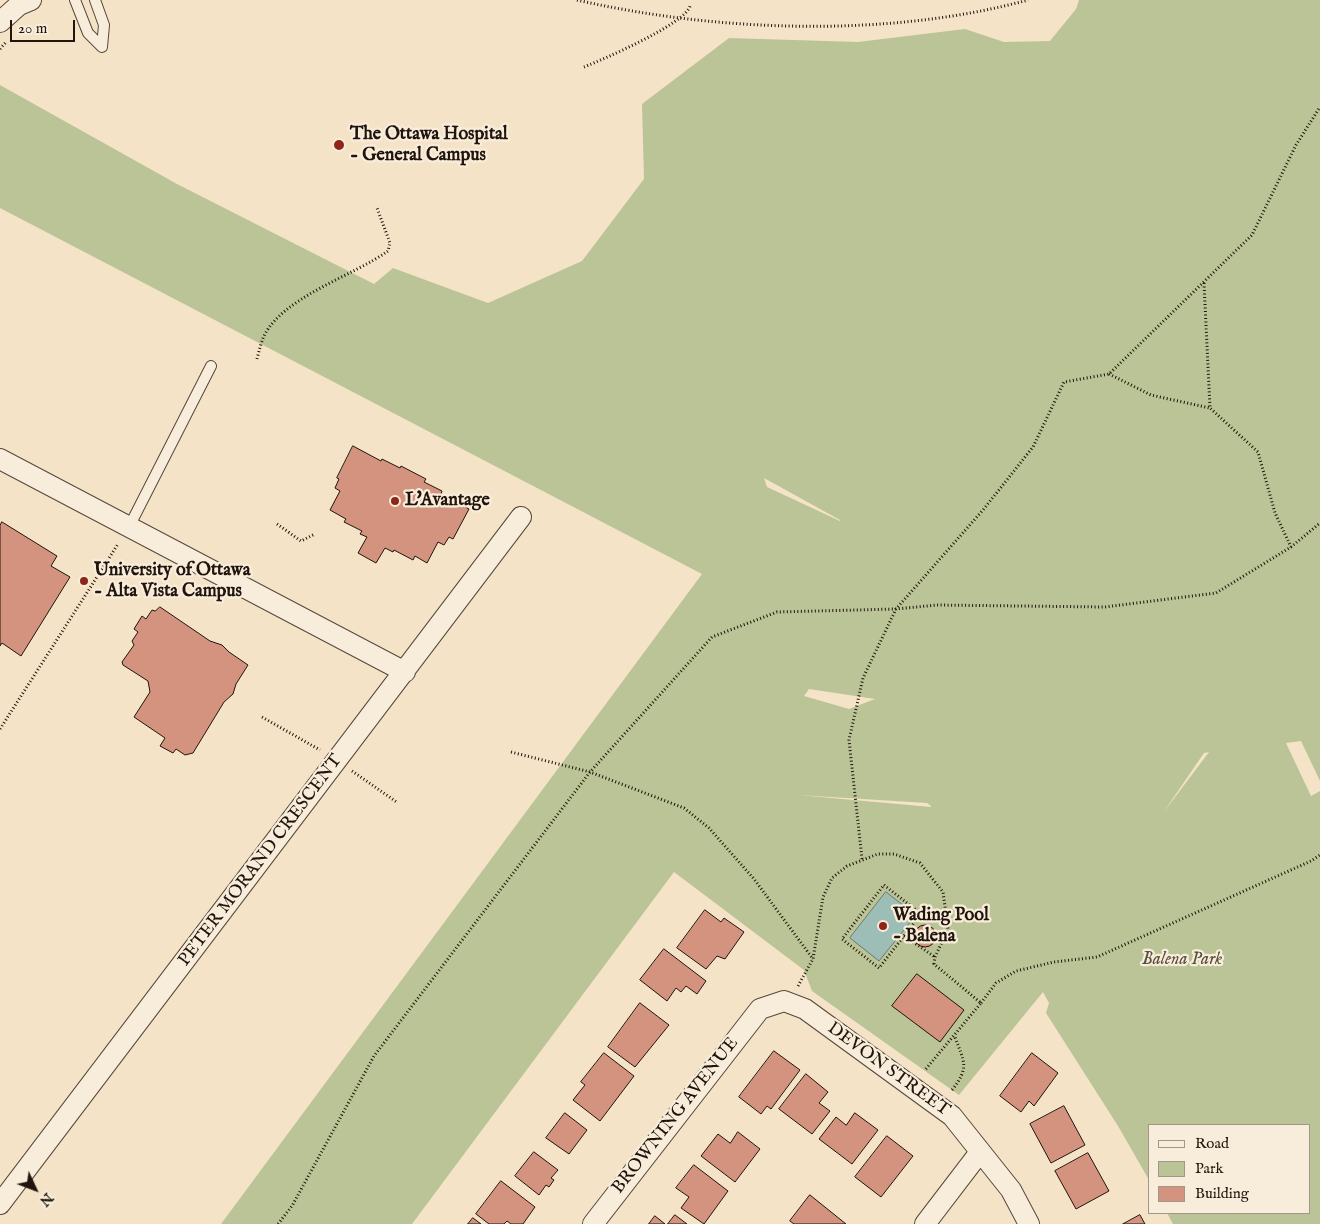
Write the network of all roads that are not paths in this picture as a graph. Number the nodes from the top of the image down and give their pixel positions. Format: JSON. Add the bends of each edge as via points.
{"nodes":[{"id":1,"x":31,"y":0,"type":"edge"},
{"id":2,"x":75,"y":0,"type":"edge"},
{"id":3,"x":95,"y":0,"type":"edge"},
{"id":4,"x":0,"y":22,"type":"edge"},
{"id":5,"x":211,"y":366,"type":"dead end"},
{"id":6,"x":0,"y":459,"type":"edge"},
{"id":7,"x":521,"y":518,"type":"dead end"},
{"id":8,"x":129,"y":527,"type":"junction"},
{"id":9,"x":405,"y":672,"type":"junction"},
{"id":10,"x":784,"y":1001,"type":"joint"},
{"id":11,"x":980,"y":1152,"type":"junction"},
{"id":12,"x":0,"y":1204,"type":"edge"},
{"id":13,"x":593,"y":1224,"type":"edge"},
{"id":14,"x":924,"y":1224,"type":"edge"},
{"id":15,"x":1029,"y":1224,"type":"edge"}],
"edges":[{"from":1,"to":4,"type":"street","via":[[19,5]]},
{"from":2,"to":3,"type":"lane","via":[[88,33],[102,47],[104,25]]},
{"from":5,"to":8,"type":"lane"},
{"from":6,"to":8,"type":"street"},
{"from":7,"to":9,"type":"street","name":"PETER MORAND CRESCENT"},
{"from":8,"to":9,"type":"street"},
{"from":9,"to":12,"type":"street","name":"PETER MORAND CRESCENT"},
{"from":10,"to":11,"type":"street","name":"DEVON STREET","via":[[805,1009],[952,1116]]},
{"from":10,"to":13,"type":"street","name":"BROWNING AVENUE","via":[[760,1009]]},
{"from":11,"to":14,"type":"street"},
{"from":11,"to":15,"type":"street","name":"DEVON STREET","via":[[1011,1190]]}]}
